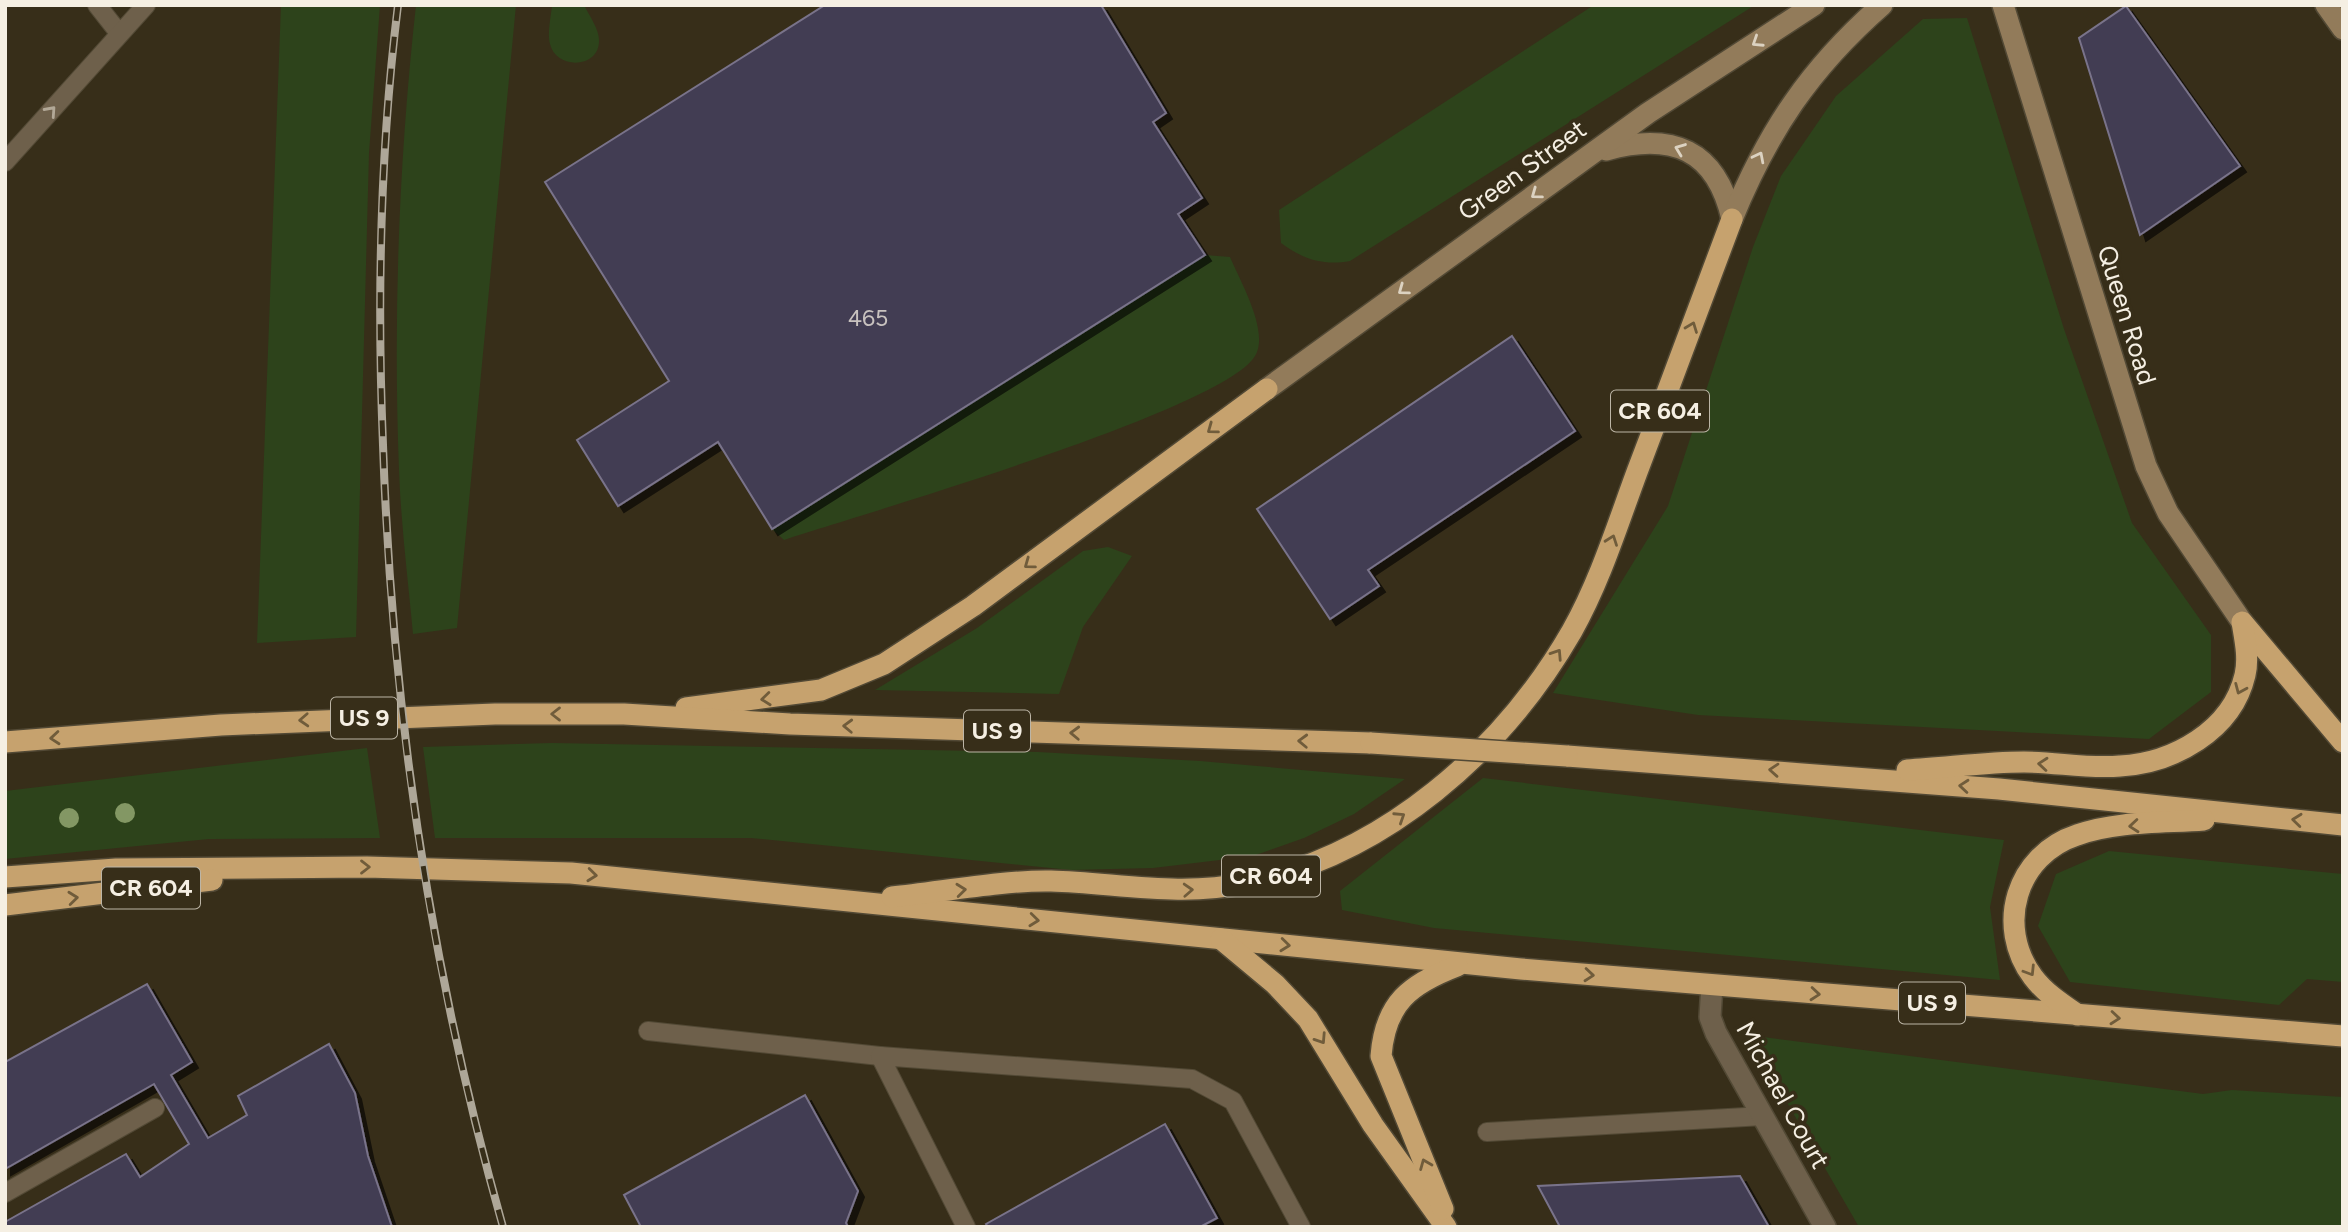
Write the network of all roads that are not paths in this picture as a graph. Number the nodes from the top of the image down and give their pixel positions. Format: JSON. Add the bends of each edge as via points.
{"nodes":[{"id":1,"x":97,"y":5,"type":"edge"},
{"id":2,"x":146,"y":5,"type":"edge"},
{"id":3,"x":1815,"y":5,"type":"edge"},
{"id":4,"x":1882,"y":5,"type":"edge"},
{"id":5,"x":2003,"y":5,"type":"edge"},
{"id":6,"x":2326,"y":5,"type":"edge"},
{"id":7,"x":2343,"y":29,"type":"edge"},
{"id":8,"x":119,"y":33,"type":"junction"},
{"id":9,"x":1591,"y":154,"type":"junction"},
{"id":10,"x":5,"y":162,"type":"edge"},
{"id":11,"x":1732,"y":219,"type":"junction"},
{"id":12,"x":1267,"y":388,"type":"joint"},
{"id":13,"x":2242,"y":622,"type":"junction"},
{"id":14,"x":624,"y":715,"type":"junction"},
{"id":15,"x":5,"y":742,"type":"edge"},
{"id":16,"x":2343,"y":742,"type":"edge"},
{"id":17,"x":1843,"y":775,"type":"junction"},
{"id":18,"x":2251,"y":815,"type":"junction"},
{"id":19,"x":2343,"y":825,"type":"edge"},
{"id":20,"x":297,"y":868,"type":"junction"},
{"id":21,"x":5,"y":877,"type":"edge"},
{"id":22,"x":845,"y":901,"type":"junction"},
{"id":23,"x":5,"y":905,"type":"edge"},
{"id":24,"x":1222,"y":939,"type":"junction"},
{"id":25,"x":1463,"y":964,"type":"junction"},
{"id":26,"x":1712,"y":985,"type":"junction"},
{"id":27,"x":2079,"y":1016,"type":"junction"},
{"id":28,"x":648,"y":1031,"type":"dead end"},
{"id":29,"x":2343,"y":1036,"type":"edge"},
{"id":30,"x":880,"y":1056,"type":"junction"},
{"id":31,"x":155,"y":1108,"type":"dead end"},
{"id":32,"x":1763,"y":1116,"type":"junction"},
{"id":33,"x":1487,"y":1132,"type":"dead end"},
{"id":34,"x":5,"y":1193,"type":"edge"},
{"id":35,"x":967,"y":1227,"type":"edge"},
{"id":36,"x":1301,"y":1227,"type":"edge"},
{"id":37,"x":1448,"y":1227,"type":"edge"},
{"id":38,"x":1825,"y":1227,"type":"edge"}],
"edges":[{"from":1,"to":8,"type":"lane"},
{"from":2,"to":8,"type":"lane"},
{"from":3,"to":9,"type":"street","name":"Green Street","one_way":true},
{"from":11,"to":4,"type":"street","number":"CR 604","one_way":true,"via":[[1758,159],[1791,102],[1835,49]]},
{"from":5,"to":13,"type":"street","name":"Queen Road","via":[[2146,466],[2168,513]]},
{"from":6,"to":7,"type":"street"},
{"from":10,"to":8,"type":"lane","one_way":true},
{"from":11,"to":9,"type":"street","one_way":true,"via":[[1720,181],[1700,158],[1686,150],[1641,142]]},
{"from":9,"to":12,"type":"street","name":"Green Street","one_way":true},
{"from":22,"to":11,"type":"highway","number":"CR 604","one_way":true,"via":[[1049,881],[1151,890],[1247,883],[1346,849],[1413,808],[1494,735],[1538,682],[1571,632],[1600,574]]},
{"from":12,"to":14,"type":"highway","one_way":true,"via":[[964,613],[884,664],[849,681],[791,696]]},
{"from":13,"to":16,"type":"highway"},
{"from":13,"to":17,"type":"highway","one_way":true,"via":[[2247,659],[2232,705],[2212,730],[2168,755],[2123,766],[2025,762]]},
{"from":14,"to":15,"type":"highway","number":"US 9","one_way":true,"via":[[339,719]]},
{"from":17,"to":14,"type":"highway","number":"US 9","one_way":true,"bridge":true,"via":[[1371,743]]},
{"from":18,"to":17,"type":"highway","number":"US 9","one_way":true},
{"from":19,"to":18,"type":"highway","number":"US 9","one_way":true},
{"from":18,"to":27,"type":"highway","one_way":true,"via":[[2096,829],[2059,842],[2030,866],[2013,913],[2018,947],[2035,980]]},
{"from":20,"to":21,"type":"highway","number":"US 9","via":[[116,869]]},
{"from":20,"to":22,"type":"highway","number":"US 9","one_way":true,"via":[[571,873]]},
{"from":23,"to":20,"type":"highway","number":"CR 604","one_way":true},
{"from":22,"to":24,"type":"highway","number":"US 9","one_way":true},
{"from":24,"to":25,"type":"highway","number":"US 9","one_way":true},
{"from":24,"to":37,"type":"highway","one_way":true,"via":[[1308,1019],[1373,1125]]},
{"from":25,"to":26,"type":"highway","number":"US 9","one_way":true},
{"from":37,"to":25,"type":"highway","one_way":true,"via":[[1381,1056],[1383,1036],[1396,1004],[1426,977]]},
{"from":26,"to":27,"type":"highway","number":"US 9","one_way":true},
{"from":26,"to":32,"type":"street","name":"Michael Court","via":[[1710,1017],[1716,1033]]},
{"from":27,"to":29,"type":"highway","number":"US 9","one_way":true},
{"from":28,"to":30,"type":"lane"},
{"from":30,"to":35,"type":"lane"},
{"from":30,"to":36,"type":"lane","via":[[1192,1079],[1233,1101]]},
{"from":31,"to":34,"type":"lane"},
{"from":32,"to":33,"type":"lane"},
{"from":32,"to":38,"type":"street","name":"Michael Court"}]}
